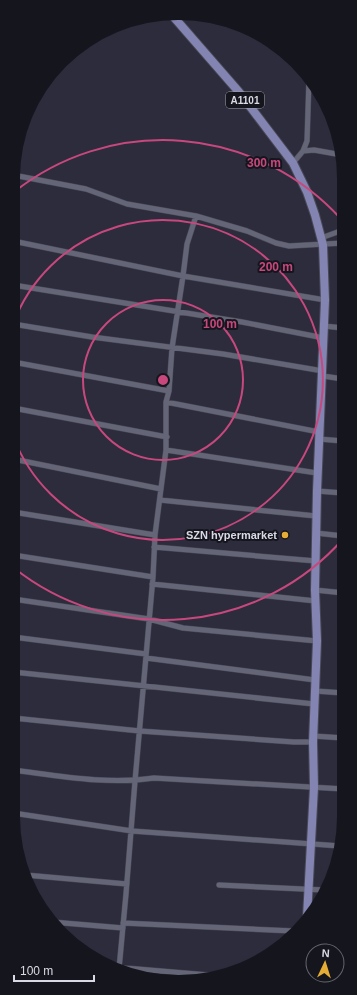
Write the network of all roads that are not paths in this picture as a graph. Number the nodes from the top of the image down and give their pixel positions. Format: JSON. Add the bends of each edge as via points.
{"nodes":[{"id":1,"x":176,"y":20,"type":"edge"},
{"id":2,"x":309,"y":88,"type":"edge"},
{"id":3,"x":303,"y":151,"type":"junction"},
{"id":4,"x":335,"y":154,"type":"edge"},
{"id":5,"x":293,"y":163,"type":"junction"},
{"id":6,"x":20,"y":176,"type":"edge"},
{"id":7,"x":196,"y":216,"type":"junction"},
{"id":8,"x":337,"y":233,"type":"edge"},
{"id":9,"x":20,"y":242,"type":"edge"},
{"id":10,"x":322,"y":242,"type":"junction"},
{"id":11,"x":337,"y":243,"type":"edge"},
{"id":12,"x":183,"y":276,"type":"junction"},
{"id":13,"x":20,"y":286,"type":"edge"},
{"id":14,"x":325,"y":300,"type":"junction"},
{"id":15,"x":178,"y":312,"type":"junction"},
{"id":16,"x":20,"y":325,"type":"edge"},
{"id":17,"x":324,"y":326,"type":"junction"},
{"id":18,"x":337,"y":327,"type":"edge"},
{"id":19,"x":324,"y":338,"type":"junction"},
{"id":20,"x":172,"y":348,"type":"junction"},
{"id":21,"x":20,"y":363,"type":"edge"},
{"id":22,"x":323,"y":374,"type":"junction"},
{"id":23,"x":337,"y":378,"type":"edge"},
{"id":24,"x":169,"y":391,"type":"junction"},
{"id":25,"x":166,"y":402,"type":"junction"},
{"id":26,"x":20,"y":409,"type":"edge"},
{"id":27,"x":319,"y":435,"type":"junction"},
{"id":28,"x":167,"y":437,"type":"junction"},
{"id":29,"x":337,"y":440,"type":"edge"},
{"id":30,"x":166,"y":450,"type":"junction"},
{"id":31,"x":20,"y":460,"type":"edge"},
{"id":32,"x":317,"y":473,"type":"junction"},
{"id":33,"x":161,"y":489,"type":"junction"},
{"id":34,"x":317,"y":491,"type":"junction"},
{"id":35,"x":337,"y":493,"type":"edge"},
{"id":36,"x":160,"y":500,"type":"junction"},
{"id":37,"x":20,"y":513,"type":"edge"},
{"id":38,"x":316,"y":516,"type":"junction"},
{"id":39,"x":316,"y":533,"type":"junction"},
{"id":40,"x":155,"y":535,"type":"junction"},
{"id":41,"x":337,"y":535,"type":"edge"},
{"id":42,"x":154,"y":547,"type":"junction"},
{"id":43,"x":20,"y":556,"type":"edge"},
{"id":44,"x":316,"y":561,"type":"junction"},
{"id":45,"x":153,"y":577,"type":"junction"},
{"id":46,"x":152,"y":584,"type":"junction"},
{"id":47,"x":315,"y":590,"type":"junction"},
{"id":48,"x":337,"y":592,"type":"edge"},
{"id":49,"x":20,"y":600,"type":"edge"},
{"id":50,"x":316,"y":601,"type":"junction"},
{"id":51,"x":149,"y":619,"type":"junction"},
{"id":52,"x":20,"y":638,"type":"edge"},
{"id":53,"x":316,"y":642,"type":"junction"},
{"id":54,"x":146,"y":656,"type":"junction"},
{"id":55,"x":20,"y":673,"type":"edge"},
{"id":56,"x":315,"y":680,"type":"junction"},
{"id":57,"x":144,"y":686,"type":"junction"},
{"id":58,"x":315,"y":691,"type":"junction"},
{"id":59,"x":337,"y":693,"type":"edge"},
{"id":60,"x":314,"y":704,"type":"junction"},
{"id":61,"x":20,"y":719,"type":"edge"},
{"id":62,"x":140,"y":731,"type":"junction"},
{"id":63,"x":337,"y":738,"type":"edge"},
{"id":64,"x":313,"y":739,"type":"junction"},
{"id":65,"x":20,"y":771,"type":"edge"},
{"id":66,"x":135,"y":781,"type":"junction"},
{"id":67,"x":314,"y":787,"type":"junction"},
{"id":68,"x":337,"y":789,"type":"edge"},
{"id":69,"x":20,"y":814,"type":"edge"},
{"id":70,"x":132,"y":831,"type":"junction"},
{"id":71,"x":311,"y":844,"type":"junction"},
{"id":72,"x":334,"y":846,"type":"edge"},
{"id":73,"x":31,"y":876,"type":"edge"},
{"id":74,"x":127,"y":884,"type":"junction"},
{"id":75,"x":218,"y":886,"type":"dead end"},
{"id":76,"x":308,"y":889,"type":"junction"},
{"id":77,"x":319,"y":890,"type":"edge"},
{"id":78,"x":307,"y":909,"type":"edge"},
{"id":79,"x":60,"y":922,"type":"edge"},
{"id":80,"x":123,"y":926,"type":"junction"},
{"id":81,"x":289,"y":931,"type":"edge"},
{"id":82,"x":118,"y":963,"type":"edge"},
{"id":83,"x":135,"y":969,"type":"edge"},
{"id":84,"x":197,"y":974,"type":"edge"}],
"edges":[{"from":1,"to":5,"type":"main road","number":"A1101","via":[[239,92]]},
{"from":2,"to":3,"type":"street","via":[[307,141]]},
{"from":3,"to":4,"type":"street"},
{"from":3,"to":5,"type":"street"},
{"from":5,"to":10,"type":"main road","number":"A1101","via":[[307,192]]},
{"from":6,"to":7,"type":"street","via":[[86,189],[127,204]]},
{"from":7,"to":10,"type":"street","via":[[289,246]]},
{"from":7,"to":12,"type":"street","via":[[187,244]]},
{"from":8,"to":10,"type":"street"},
{"from":9,"to":12,"type":"street"},
{"from":10,"to":11,"type":"street"},
{"from":10,"to":14,"type":"main road","number":"A1101"},
{"from":12,"to":14,"type":"street"},
{"from":12,"to":15,"type":"street"},
{"from":13,"to":15,"type":"street"},
{"from":14,"to":17,"type":"main road","number":"A1101"},
{"from":15,"to":19,"type":"street"},
{"from":15,"to":20,"type":"street"},
{"from":16,"to":20,"type":"street"},
{"from":17,"to":18,"type":"street"},
{"from":17,"to":19,"type":"main road","number":"A1101"},
{"from":19,"to":22,"type":"main road","number":"A1101"},
{"from":20,"to":22,"type":"street","via":[[223,354]]},
{"from":20,"to":24,"type":"street"},
{"from":21,"to":24,"type":"street"},
{"from":22,"to":23,"type":"street"},
{"from":22,"to":27,"type":"main road","number":"A1101"},
{"from":24,"to":25,"type":"street"},
{"from":25,"to":27,"type":"street"},
{"from":25,"to":28,"type":"street"},
{"from":26,"to":28,"type":"street"},
{"from":27,"to":29,"type":"street"},
{"from":27,"to":32,"type":"main road","number":"A1101"},
{"from":28,"to":30,"type":"street"},
{"from":30,"to":32,"type":"street"},
{"from":30,"to":33,"type":"street"},
{"from":31,"to":33,"type":"street"},
{"from":32,"to":34,"type":"main road","number":"A1101"},
{"from":33,"to":36,"type":"street"},
{"from":34,"to":35,"type":"street"},
{"from":34,"to":38,"type":"main road","number":"A1101"},
{"from":36,"to":38,"type":"street"},
{"from":36,"to":40,"type":"street"},
{"from":37,"to":40,"type":"street"},
{"from":38,"to":39,"type":"main road","number":"A1101"},
{"from":39,"to":41,"type":"street"},
{"from":39,"to":44,"type":"main road","number":"A1101"},
{"from":40,"to":42,"type":"street"},
{"from":42,"to":44,"type":"street"},
{"from":42,"to":45,"type":"street"},
{"from":43,"to":45,"type":"street"},
{"from":44,"to":47,"type":"main road","number":"A1101"},
{"from":45,"to":46,"type":"street"},
{"from":46,"to":50,"type":"street"},
{"from":46,"to":51,"type":"street"},
{"from":47,"to":48,"type":"street"},
{"from":47,"to":50,"type":"main road","number":"A1101"},
{"from":49,"to":51,"type":"street"},
{"from":50,"to":53,"type":"main road","number":"A1101"},
{"from":51,"to":53,"type":"street","via":[[183,628]]},
{"from":51,"to":54,"type":"street"},
{"from":52,"to":54,"type":"street"},
{"from":53,"to":56,"type":"main road","number":"A1101"},
{"from":54,"to":56,"type":"street"},
{"from":54,"to":57,"type":"street"},
{"from":55,"to":57,"type":"street"},
{"from":56,"to":58,"type":"main road","number":"A1101"},
{"from":57,"to":60,"type":"street"},
{"from":57,"to":62,"type":"street"},
{"from":58,"to":59,"type":"street"},
{"from":58,"to":60,"type":"main road","number":"A1101"},
{"from":60,"to":64,"type":"main road","number":"A1101"},
{"from":61,"to":62,"type":"street"},
{"from":62,"to":64,"type":"street","via":[[294,742]]},
{"from":62,"to":66,"type":"street"},
{"from":63,"to":64,"type":"street"},
{"from":64,"to":67,"type":"main road","number":"A1101"},
{"from":65,"to":66,"type":"street","via":[[108,782]]},
{"from":66,"to":67,"type":"street","via":[[154,778]]},
{"from":66,"to":70,"type":"street"},
{"from":67,"to":68,"type":"street"},
{"from":67,"to":71,"type":"main road","number":"A1101"},
{"from":69,"to":70,"type":"street"},
{"from":70,"to":71,"type":"street"},
{"from":70,"to":74,"type":"street"},
{"from":71,"to":72,"type":"street"},
{"from":71,"to":76,"type":"main road","number":"A1101"},
{"from":73,"to":74,"type":"street"},
{"from":74,"to":80,"type":"street"},
{"from":75,"to":76,"type":"street"},
{"from":76,"to":77,"type":"street"},
{"from":76,"to":78,"type":"main road","number":"A1101"},
{"from":79,"to":80,"type":"street"},
{"from":80,"to":81,"type":"street"},
{"from":80,"to":82,"type":"street"},
{"from":83,"to":84,"type":"street"}]}
